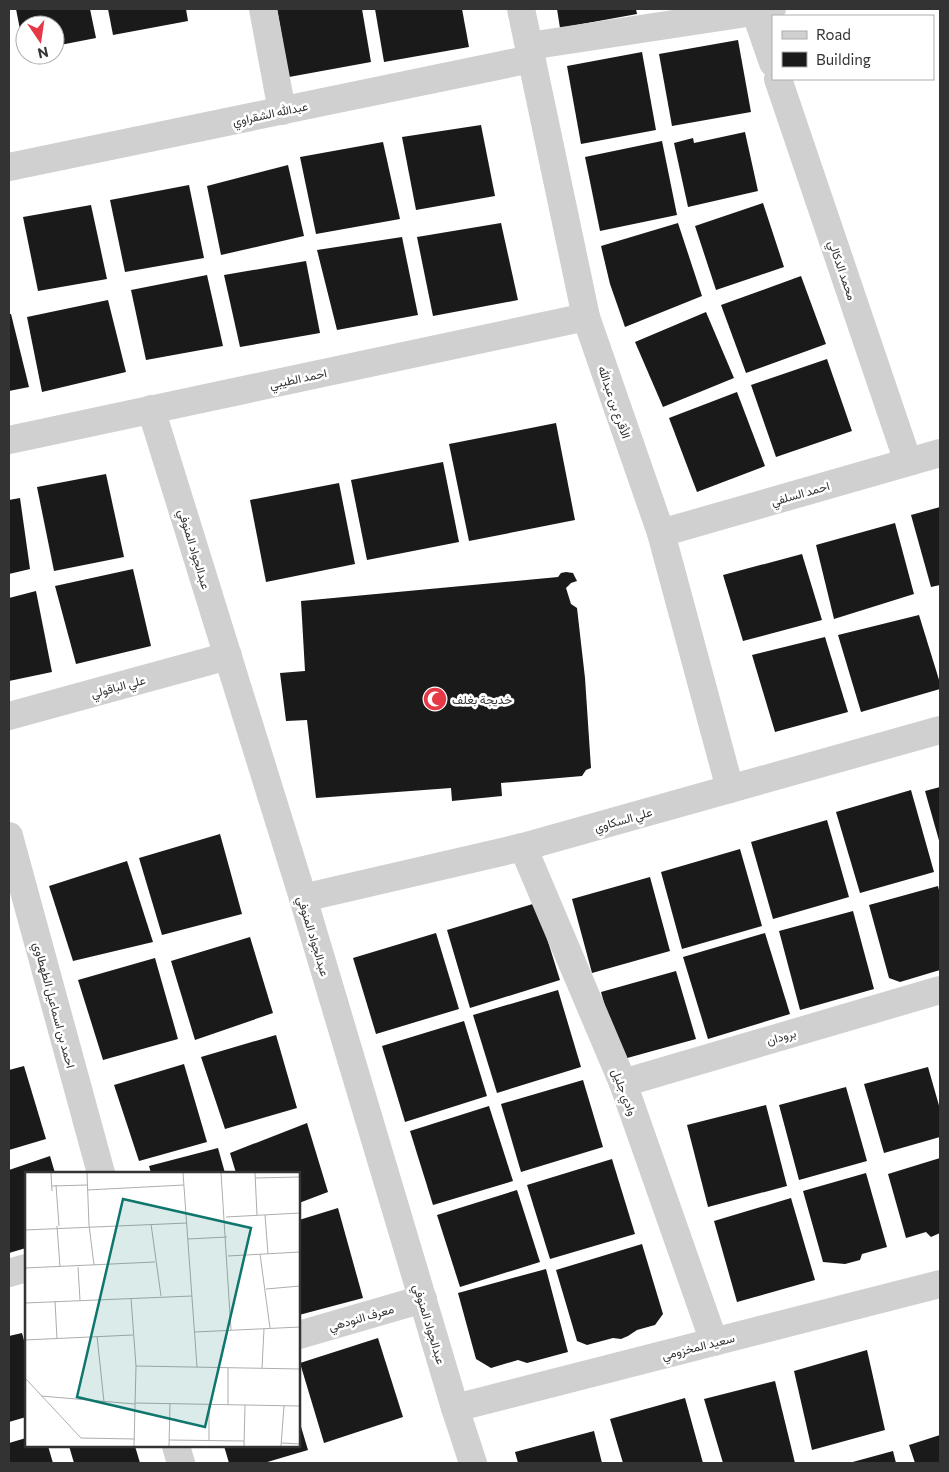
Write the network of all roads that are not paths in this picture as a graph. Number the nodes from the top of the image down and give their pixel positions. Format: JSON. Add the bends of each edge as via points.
{"nodes":[{"id":1,"x":263,"y":9,"type":"edge"},
{"id":2,"x":521,"y":9,"type":"edge"},
{"id":3,"x":764,"y":10,"type":"edge"},
{"id":4,"x":530,"y":52,"type":"junction"},
{"id":5,"x":772,"y":57,"type":"edge"},
{"id":6,"x":778,"y":80,"type":"edge"},
{"id":7,"x":282,"y":111,"type":"junction"},
{"id":8,"x":9,"y":168,"type":"edge"},
{"id":9,"x":586,"y":317,"type":"junction"},
{"id":10,"x":151,"y":410,"type":"junction"},
{"id":11,"x":9,"y":440,"type":"edge"},
{"id":12,"x":940,"y":453,"type":"edge"},
{"id":13,"x":908,"y":462,"type":"junction"},
{"id":14,"x":661,"y":533,"type":"junction"},
{"id":15,"x":228,"y":656,"type":"junction"},
{"id":16,"x":9,"y":716,"type":"edge"},
{"id":17,"x":940,"y":730,"type":"edge"},
{"id":18,"x":730,"y":789,"type":"junction"},
{"id":19,"x":9,"y":836,"type":"edge"},
{"id":20,"x":523,"y":847,"type":"junction"},
{"id":21,"x":303,"y":898,"type":"junction"},
{"id":22,"x":940,"y":990,"type":"edge"},
{"id":23,"x":622,"y":1083,"type":"junction"},
{"id":24,"x":101,"y":1172,"type":"edge"},
{"id":25,"x":25,"y":1268,"type":"edge"},
{"id":26,"x":9,"y":1273,"type":"edge"},
{"id":27,"x":940,"y":1284,"type":"edge"},
{"id":28,"x":423,"y":1299,"type":"junction"},
{"id":29,"x":300,"y":1335,"type":"edge"},
{"id":30,"x":714,"y":1342,"type":"junction"},
{"id":31,"x":456,"y":1408,"type":"junction"},
{"id":32,"x":176,"y":1447,"type":"edge"},
{"id":33,"x":181,"y":1463,"type":"edge"},
{"id":34,"x":474,"y":1463,"type":"edge"}],
"edges":[{"from":1,"to":7,"type":"street"},
{"from":2,"to":4,"type":"street","name":"الأقرع بن عبدالله"},
{"from":3,"to":4,"type":"street","name":"عبدالله الشقراوي"},
{"from":3,"to":5,"type":"street"},
{"from":4,"to":7,"type":"street","name":"عبدالله الشقراوي"},
{"from":4,"to":9,"type":"street","name":"الأقرع بن عبدالله"},
{"from":6,"to":13,"type":"street","name":"محمد الدكالي"},
{"from":7,"to":8,"type":"street","name":"عبدالله الشقراوي"},
{"from":9,"to":10,"type":"street","name":"احمد الطيبي"},
{"from":9,"to":14,"type":"street","name":"الأقرع بن عبدالله"},
{"from":10,"to":11,"type":"street","name":"احمد الطيبي"},
{"from":10,"to":15,"type":"street","name":"عبدالجواد المنوفي"},
{"from":12,"to":13,"type":"street","name":"احمد السلفي"},
{"from":13,"to":14,"type":"street","name":"احمد السلفي"},
{"from":14,"to":18,"type":"street","name":"الأقرع بن عبدالله"},
{"from":15,"to":16,"type":"street","name":"علي الباقولي"},
{"from":15,"to":21,"type":"street","name":"عبدالجواد المنوفي"},
{"from":17,"to":18,"type":"street","name":"علي السكاوي"},
{"from":18,"to":20,"type":"street","name":"علي السكاوي"},
{"from":19,"to":24,"type":"street","name":"احمد بن اسماعيل الطهطاوي"},
{"from":20,"to":21,"type":"street","name":"علي السكاوي"},
{"from":20,"to":23,"type":"street","name":"وادي جليل"},
{"from":21,"to":28,"type":"street","name":"عبدالجواد المنوفي"},
{"from":22,"to":23,"type":"street","name":"برودان"},
{"from":23,"to":30,"type":"street","name":"وادي جليل"},
{"from":25,"to":26,"type":"street"},
{"from":27,"to":30,"type":"street","name":"سعيد المخزومي"},
{"from":28,"to":29,"type":"street","name":"معرف النودهي"},
{"from":28,"to":31,"type":"street","name":"عبدالجواد المنوفي"},
{"from":30,"to":31,"type":"street","name":"سعيد المخزومي"},
{"from":31,"to":34,"type":"street","name":"عبدالجواد المنوفي"},
{"from":32,"to":33,"type":"street"}]}
